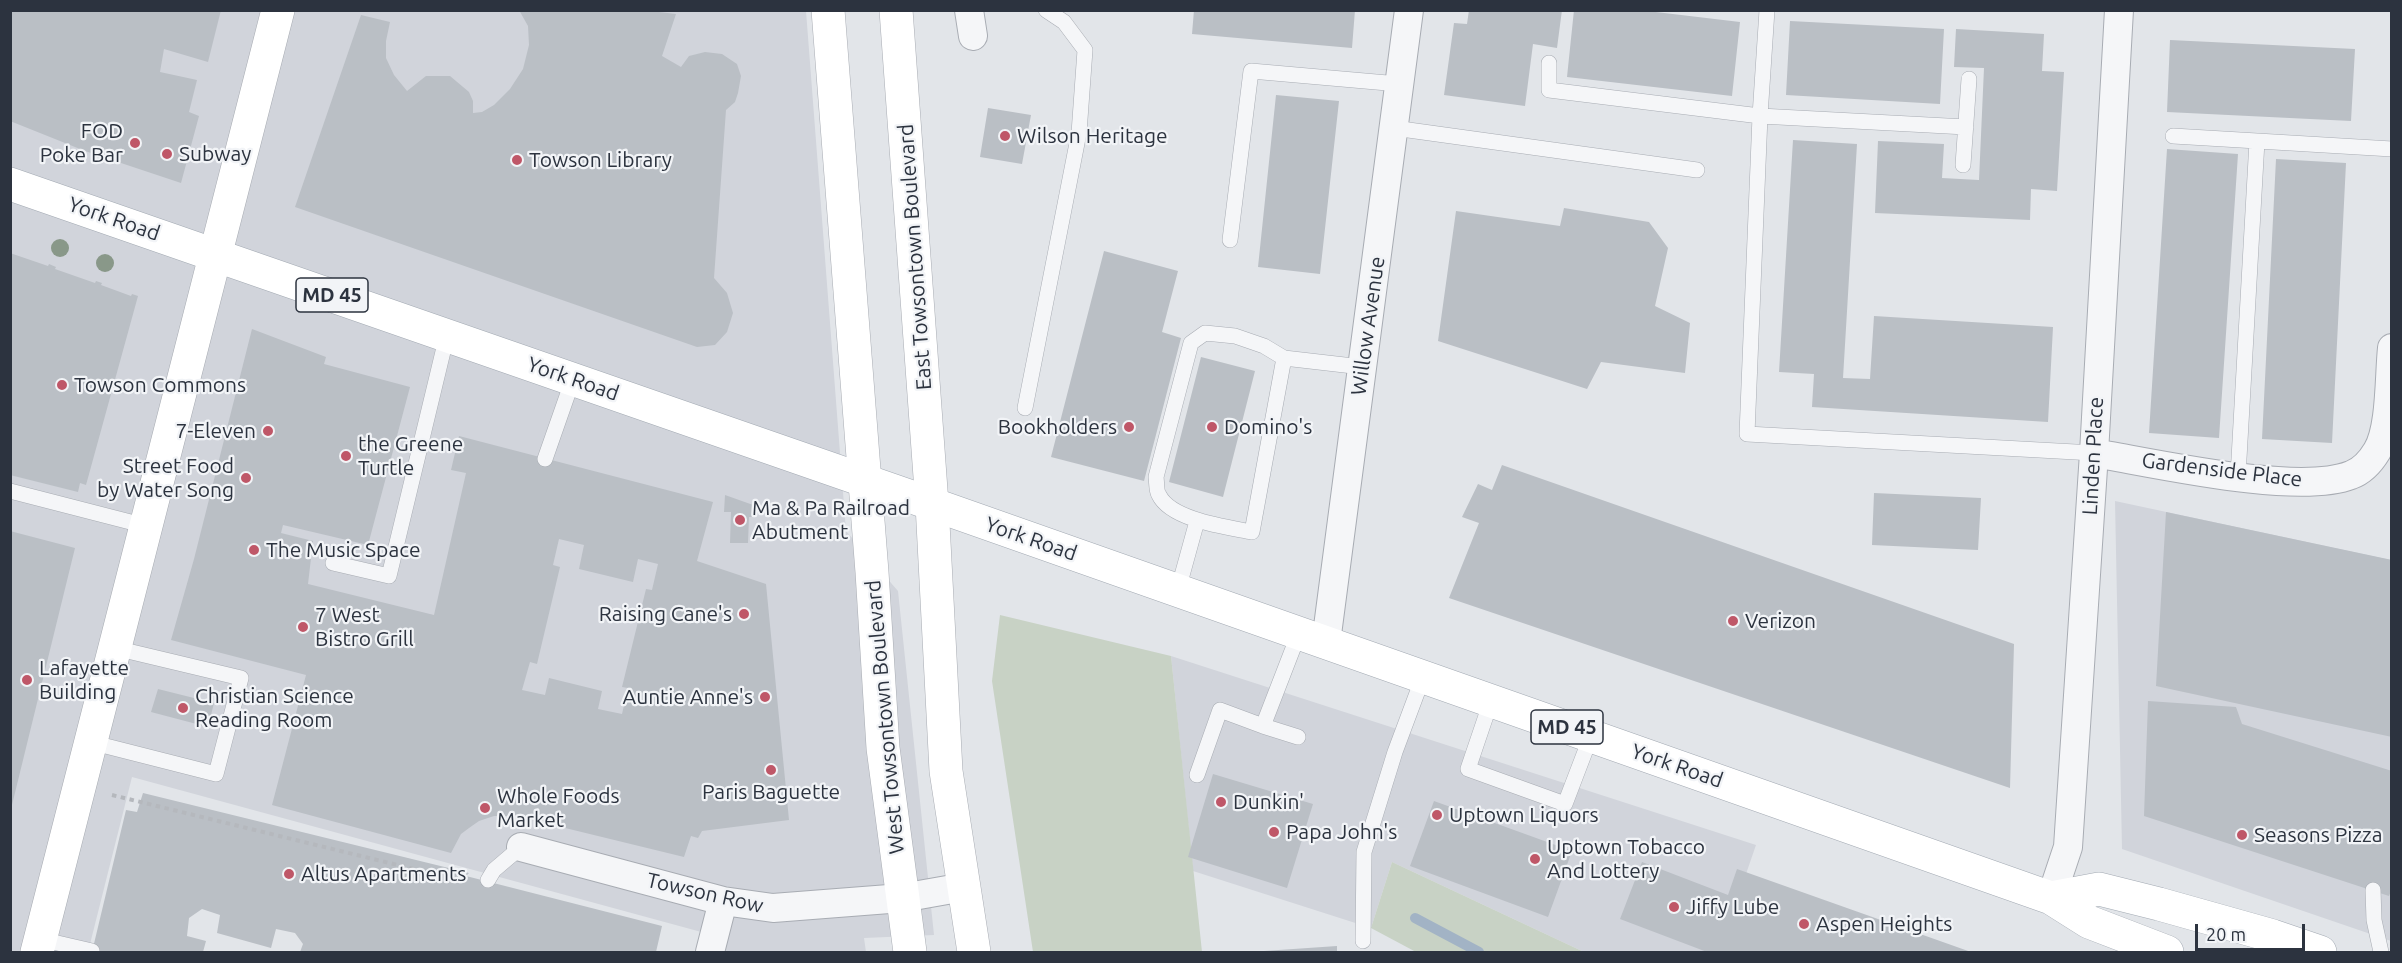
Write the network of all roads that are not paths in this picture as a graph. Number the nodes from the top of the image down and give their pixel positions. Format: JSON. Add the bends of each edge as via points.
{"nodes":[{"id":1,"x":278,"y":10,"type":"edge"},
{"id":2,"x":828,"y":10,"type":"edge"},
{"id":3,"x":896,"y":10,"type":"edge"},
{"id":4,"x":1046,"y":10,"type":"edge"},
{"id":5,"x":1409,"y":10,"type":"edge"},
{"id":6,"x":1767,"y":10,"type":"edge"},
{"id":7,"x":2119,"y":10,"type":"edge"},
{"id":8,"x":1549,"y":63,"type":"dead end"},
{"id":9,"x":1969,"y":79,"type":"dead end"},
{"id":10,"x":1400,"y":84,"type":"junction"},
{"id":11,"x":1760,"y":116,"type":"junction"},
{"id":12,"x":1966,"y":127,"type":"junction"},
{"id":13,"x":1394,"y":128,"type":"junction"},
{"id":14,"x":2173,"y":136,"type":"dead end"},
{"id":15,"x":2257,"y":141,"type":"junction"},
{"id":16,"x":2391,"y":149,"type":"edge"},
{"id":17,"x":1963,"y":165,"type":"dead end"},
{"id":18,"x":1697,"y":170,"type":"dead end"},
{"id":19,"x":10,"y":184,"type":"edge"},
{"id":20,"x":1230,"y":240,"type":"dead end"},
{"id":21,"x":217,"y":255,"type":"junction"},
{"id":22,"x":447,"y":335,"type":"junction"},
{"id":23,"x":2391,"y":348,"type":"edge"},
{"id":24,"x":1284,"y":358,"type":"junction"},
{"id":25,"x":1362,"y":367,"type":"junction"},
{"id":26,"x":573,"y":379,"type":"junction"},
{"id":27,"x":1025,"y":408,"type":"dead end"},
{"id":28,"x":2094,"y":453,"type":"junction"},
{"id":29,"x":545,"y":459,"type":"dead end"},
{"id":30,"x":2238,"y":476,"type":"junction"},
{"id":31,"x":865,"y":481,"type":"junction"},
{"id":32,"x":10,"y":491,"type":"edge"},
{"id":33,"x":932,"y":504,"type":"junction"},
{"id":34,"x":1197,"y":521,"type":"junction"},
{"id":35,"x":146,"y":526,"type":"junction"},
{"id":36,"x":333,"y":564,"type":"dead end"},
{"id":37,"x":1178,"y":590,"type":"junction"},
{"id":38,"x":1313,"y":638,"type":"junction"},
{"id":39,"x":115,"y":648,"type":"junction"},
{"id":40,"x":1423,"y":677,"type":"junction"},
{"id":41,"x":1491,"y":701,"type":"junction"},
{"id":42,"x":1263,"y":726,"type":"junction"},
{"id":43,"x":1591,"y":736,"type":"junction"},
{"id":44,"x":1298,"y":737,"type":"dead end"},
{"id":45,"x":90,"y":742,"type":"junction"},
{"id":46,"x":1197,"y":775,"type":"dead end"},
{"id":47,"x":521,"y":847,"type":"joint"},
{"id":48,"x":488,"y":880,"type":"dead end"},
{"id":49,"x":964,"y":887,"type":"junction"},
{"id":50,"x":2373,"y":890,"type":"dead end"},
{"id":51,"x":902,"y":898,"type":"junction"},
{"id":52,"x":2051,"y":898,"type":"junction"},
{"id":53,"x":723,"y":901,"type":"junction"},
{"id":54,"x":1363,"y":941,"type":"dead end"},
{"id":55,"x":38,"y":946,"type":"edge"},
{"id":56,"x":92,"y":951,"type":"dead end"},
{"id":57,"x":710,"y":952,"type":"edge"},
{"id":58,"x":910,"y":952,"type":"edge"},
{"id":59,"x":974,"y":952,"type":"edge"},
{"id":60,"x":2168,"y":952,"type":"edge"},
{"id":61,"x":2320,"y":952,"type":"edge"},
{"id":62,"x":2381,"y":952,"type":"edge"}],
"edges":[{"from":1,"to":21,"type":"main road"},
{"from":2,"to":31,"type":"main road"},
{"from":3,"to":33,"type":"main road","name":"East Towsontown Boulevard"},
{"from":4,"to":27,"type":"lane","via":[[1064,22],[1085,50],[1079,133]]},
{"from":5,"to":10,"type":"street","name":"Willow Avenue"},
{"from":6,"to":11,"type":"lane"},
{"from":7,"to":28,"type":"street","name":"Linden Place"},
{"from":8,"to":11,"type":"lane","via":[[1549,90]]},
{"from":9,"to":12,"type":"lane"},
{"from":10,"to":13,"type":"street","name":"Willow Avenue"},
{"from":10,"to":20,"type":"lane","via":[[1251,71]]},
{"from":11,"to":12,"type":"lane"},
{"from":11,"to":28,"type":"lane","via":[[1747,434]]},
{"from":12,"to":17,"type":"lane"},
{"from":13,"to":18,"type":"lane"},
{"from":13,"to":25,"type":"street","name":"Willow Avenue"},
{"from":14,"to":15,"type":"lane"},
{"from":15,"to":16,"type":"lane"},
{"from":15,"to":30,"type":"lane"},
{"from":19,"to":21,"type":"main road","name":"York Road","number":"MD 45"},
{"from":21,"to":22,"type":"main road","name":"York Road","number":"MD 45"},
{"from":21,"to":35,"type":"main road"},
{"from":22,"to":26,"type":"main road","name":"York Road","number":"MD 45"},
{"from":22,"to":36,"type":"lane","via":[[389,576]]},
{"from":23,"to":30,"type":"street","name":"Gardenside Place","via":[[2385,435],[2367,465],[2353,475],[2330,481]]},
{"from":24,"to":25,"type":"lane"},
{"from":24,"to":34,"type":"lane","via":[[1252,532]]},
{"from":24,"to":34,"type":"lane","via":[[1235,336],[1205,333],[1191,343],[1156,477],[1158,495],[1172,508]]},
{"from":25,"to":38,"type":"street","name":"Willow Avenue"},
{"from":26,"to":29,"type":"lane"},
{"from":26,"to":31,"type":"main road","name":"York Road","number":"MD 45"},
{"from":28,"to":30,"type":"street","name":"Gardenside Place"},
{"from":28,"to":52,"type":"street","name":"Linden Place","via":[[2068,847]]},
{"from":31,"to":33,"type":"main road","name":"York Road","number":"MD 45"},
{"from":31,"to":51,"type":"main road","name":"West Towsontown Boulevard","via":[[883,748]]},
{"from":32,"to":35,"type":"lane"},
{"from":33,"to":37,"type":"main road","name":"York Road","number":"MD 45"},
{"from":33,"to":49,"type":"main road","via":[[946,771]]},
{"from":34,"to":37,"type":"lane"},
{"from":35,"to":39,"type":"main road"},
{"from":37,"to":38,"type":"main road","name":"York Road","number":"MD 45"},
{"from":38,"to":40,"type":"main road","name":"York Road","number":"MD 45"},
{"from":38,"to":42,"type":"lane"},
{"from":39,"to":45,"type":"main road"},
{"from":39,"to":45,"type":"lane","via":[[241,678],[216,774]]},
{"from":40,"to":41,"type":"main road","name":"York Road","number":"MD 45"},
{"from":40,"to":54,"type":"lane","via":[[1364,852]]},
{"from":41,"to":43,"type":"main road","name":"York Road","number":"MD 45"},
{"from":41,"to":43,"type":"lane","via":[[1468,769],[1565,804]]},
{"from":42,"to":44,"type":"lane"},
{"from":42,"to":46,"type":"lane","via":[[1220,710]]},
{"from":43,"to":52,"type":"main road","name":"York Road","number":"MD 45"},
{"from":45,"to":55,"type":"main road"},
{"from":47,"to":48,"type":"lane"},
{"from":47,"to":53,"type":"street","name":"Towson Row"},
{"from":49,"to":51,"type":"street","name":"Towson Row"},
{"from":49,"to":59,"type":"main road"},
{"from":50,"to":62,"type":"lane"},
{"from":51,"to":53,"type":"street","name":"Towson Row","via":[[773,908]]},
{"from":51,"to":58,"type":"main road","name":"West Towsontown Boulevard"},
{"from":52,"to":60,"type":"main road","name":"York Road","number":"MD 45","via":[[2089,922]]},
{"from":52,"to":61,"type":"main road","name":"York Road","number":"MD 45","via":[[2099,890],[2159,903]]},
{"from":53,"to":57,"type":"street"},
{"from":55,"to":56,"type":"lane"}]}
